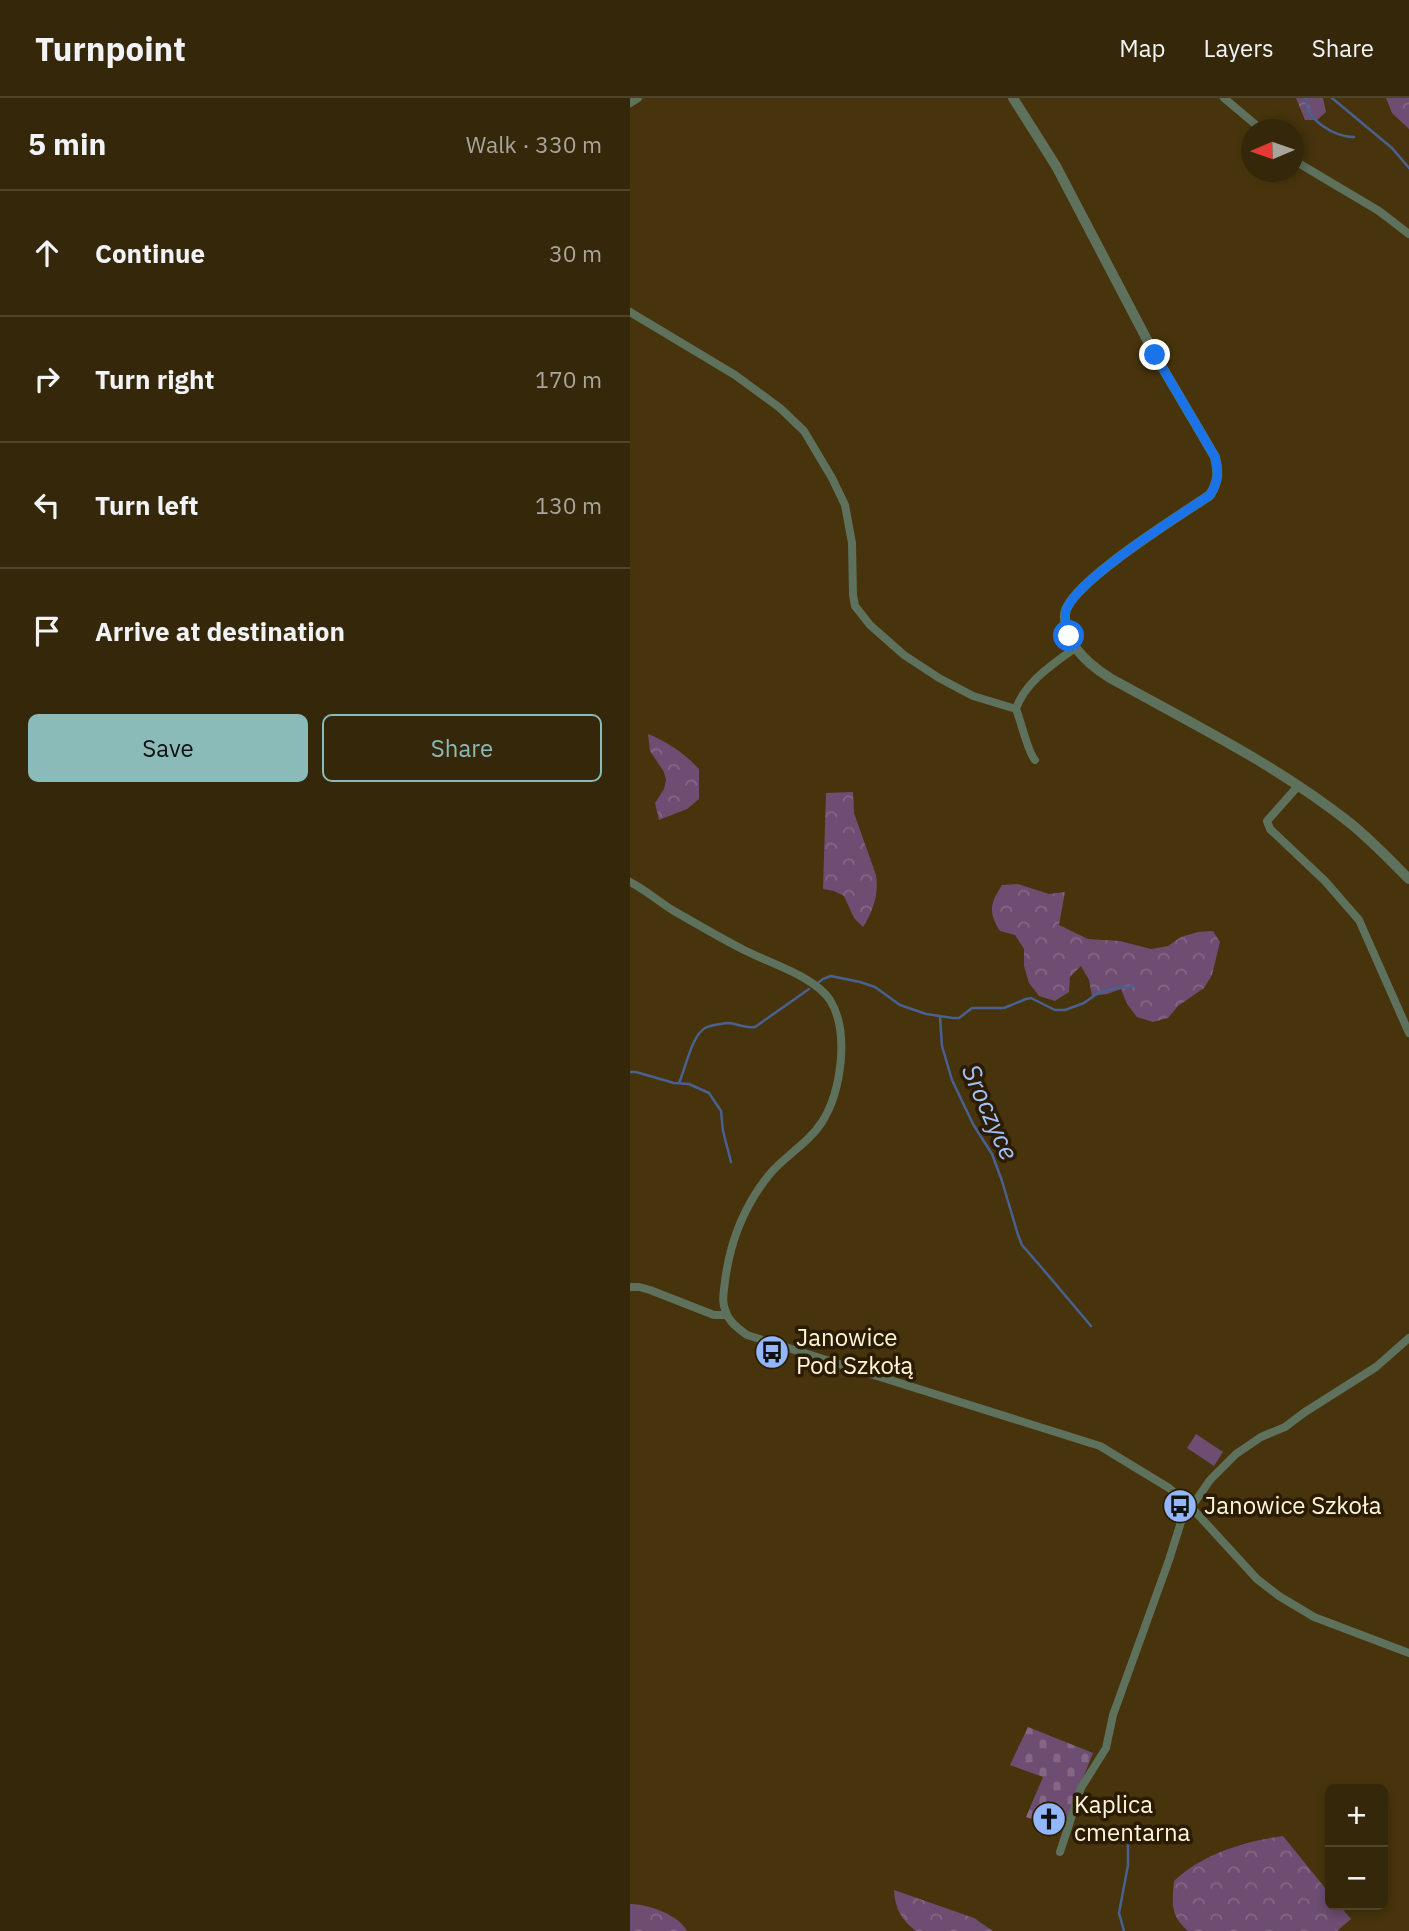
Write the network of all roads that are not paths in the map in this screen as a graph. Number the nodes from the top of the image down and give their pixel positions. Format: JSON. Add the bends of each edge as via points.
{"nodes":[{"id":1,"x":638,"y":98,"type":"edge"},
{"id":2,"x":1013,"y":98,"type":"edge"},
{"id":3,"x":1224,"y":98,"type":"edge"},
{"id":4,"x":630,"y":103,"type":"edge"},
{"id":5,"x":1249,"y":119,"type":"edge"},
{"id":6,"x":1304,"y":166,"type":"edge"},
{"id":7,"x":1409,"y":234,"type":"edge"},
{"id":8,"x":630,"y":312,"type":"edge"},
{"id":9,"x":1075,"y":648,"type":"junction"},
{"id":10,"x":1016,"y":709,"type":"junction"},
{"id":11,"x":1035,"y":760,"type":"dead end"},
{"id":12,"x":1298,"y":786,"type":"junction"},
{"id":13,"x":1409,"y":878,"type":"edge"},
{"id":14,"x":630,"y":882,"type":"edge"},
{"id":15,"x":1409,"y":1033,"type":"edge"},
{"id":16,"x":630,"y":1287,"type":"edge"},
{"id":17,"x":726,"y":1315,"type":"junction"},
{"id":18,"x":1409,"y":1338,"type":"edge"},
{"id":19,"x":1191,"y":1507,"type":"junction"},
{"id":20,"x":1409,"y":1653,"type":"edge"},
{"id":21,"x":1060,"y":1852,"type":"dead end"}],
"edges":[{"from":1,"to":4,"type":"street"},
{"from":2,"to":9,"type":"street","via":[[1056,166],[1218,470],[1210,495],[1100,571],[1072,600],[1065,612]]},
{"from":3,"to":5,"type":"street"},
{"from":6,"to":7,"type":"street"},
{"from":8,"to":10,"type":"street","via":[[735,375],[797,422],[845,505],[855,606],[870,625],[939,678]]},
{"from":9,"to":10,"type":"street","via":[[1039,676]]},
{"from":9,"to":12,"type":"street","via":[[1110,678]]},
{"from":10,"to":11,"type":"street"},
{"from":12,"to":13,"type":"street","via":[[1351,823]]},
{"from":12,"to":15,"type":"street","via":[[1268,825],[1359,920]]},
{"from":14,"to":17,"type":"street","via":[[670,909],[802,977],[830,999],[838,1017],[842,1037],[833,1096],[809,1138],[752,1197],[731,1247],[723,1302]]},
{"from":16,"to":17,"type":"street"},
{"from":17,"to":19,"type":"street","via":[[747,1335],[1100,1447],[1169,1488]]},
{"from":18,"to":19,"type":"street","via":[[1376,1367],[1236,1454]]},
{"from":19,"to":20,"type":"street","via":[[1257,1579],[1279,1596],[1314,1617]]},
{"from":19,"to":21,"type":"street","via":[[1181,1522],[1112,1715],[1107,1748],[1082,1788]]}]}
